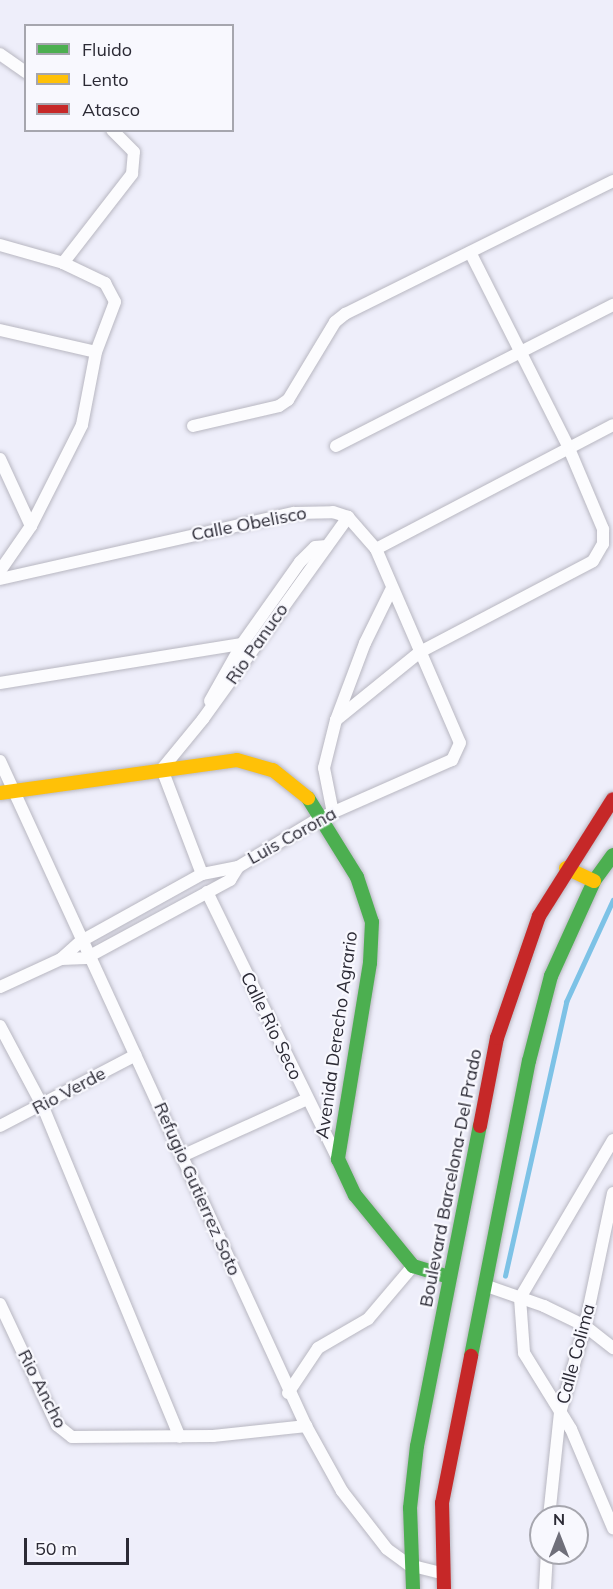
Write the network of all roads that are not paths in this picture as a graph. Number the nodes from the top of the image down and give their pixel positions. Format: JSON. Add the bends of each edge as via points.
{"nodes":[{"id":1,"x":0,"y":54,"type":"edge"},
{"id":2,"x":24,"y":71,"type":"edge"},
{"id":3,"x":117,"y":134,"type":"edge"},
{"id":4,"x":613,"y":182,"type":"edge"},
{"id":5,"x":0,"y":245,"type":"edge"},
{"id":6,"x":470,"y":252,"type":"junction"},
{"id":7,"x":63,"y":263,"type":"junction"},
{"id":8,"x":613,"y":304,"type":"edge"},
{"id":9,"x":0,"y":330,"type":"edge"},
{"id":10,"x":521,"y":351,"type":"junction"},
{"id":11,"x":96,"y":352,"type":"junction"},
{"id":12,"x":613,"y":425,"type":"edge"},
{"id":13,"x":193,"y":426,"type":"dead end"},
{"id":14,"x":336,"y":446,"type":"dead end"},
{"id":15,"x":568,"y":446,"type":"junction"},
{"id":16,"x":0,"y":459,"type":"edge"},
{"id":17,"x":348,"y":517,"type":"junction"},
{"id":18,"x":31,"y":526,"type":"junction"},
{"id":19,"x":327,"y":546,"type":"junction"},
{"id":20,"x":376,"y":549,"type":"junction"},
{"id":21,"x":0,"y":571,"type":"edge"},
{"id":22,"x":0,"y":579,"type":"edge"},
{"id":23,"x":391,"y":591,"type":"junction"},
{"id":24,"x":242,"y":644,"type":"junction"},
{"id":25,"x":420,"y":652,"type":"junction"},
{"id":26,"x":0,"y":683,"type":"edge"},
{"id":27,"x":203,"y":719,"type":"junction"},
{"id":28,"x":336,"y":720,"type":"junction"},
{"id":29,"x":0,"y":761,"type":"edge"},
{"id":30,"x":162,"y":769,"type":"junction"},
{"id":31,"x":15,"y":792,"type":"junction"},
{"id":32,"x":0,"y":793,"type":"edge"},
{"id":33,"x":613,"y":799,"type":"edge"},
{"id":34,"x":333,"y":813,"type":"junction"},
{"id":35,"x":318,"y":819,"type":"junction"},
{"id":36,"x":613,"y":855,"type":"edge"},
{"id":37,"x":238,"y":867,"type":"junction"},
{"id":38,"x":566,"y":868,"type":"junction"},
{"id":39,"x":202,"y":874,"type":"junction"},
{"id":40,"x":594,"y":881,"type":"junction"},
{"id":41,"x":207,"y":892,"type":"junction"},
{"id":42,"x":81,"y":941,"type":"junction"},
{"id":43,"x":86,"y":958,"type":"junction"},
{"id":44,"x":61,"y":960,"type":"junction"},
{"id":45,"x":0,"y":987,"type":"edge"},
{"id":46,"x":0,"y":1026,"type":"edge"},
{"id":47,"x":136,"y":1054,"type":"junction"},
{"id":48,"x":307,"y":1099,"type":"junction"},
{"id":49,"x":43,"y":1107,"type":"junction"},
{"id":50,"x":0,"y":1126,"type":"edge"},
{"id":51,"x":613,"y":1140,"type":"edge"},
{"id":52,"x":182,"y":1156,"type":"junction"},
{"id":53,"x":338,"y":1159,"type":"junction"},
{"id":54,"x":613,"y":1193,"type":"edge"},
{"id":55,"x":413,"y":1266,"type":"junction"},
{"id":56,"x":449,"y":1277,"type":"junction"},
{"id":57,"x":484,"y":1285,"type":"junction"},
{"id":58,"x":520,"y":1298,"type":"junction"},
{"id":59,"x":0,"y":1304,"type":"edge"},
{"id":60,"x":585,"y":1326,"type":"junction"},
{"id":61,"x":613,"y":1347,"type":"edge"},
{"id":62,"x":288,"y":1393,"type":"junction"},
{"id":63,"x":560,"y":1413,"type":"junction"},
{"id":64,"x":306,"y":1426,"type":"junction"},
{"id":65,"x":180,"y":1437,"type":"junction"},
{"id":66,"x":613,"y":1504,"type":"edge"},
{"id":67,"x":550,"y":1505,"type":"edge"},
{"id":68,"x":611,"y":1524,"type":"edge"},
{"id":69,"x":409,"y":1565,"type":"junction"},
{"id":70,"x":547,"y":1565,"type":"edge"},
{"id":71,"x":442,"y":1573,"type":"junction"},
{"id":72,"x":413,"y":1589,"type":"edge"},
{"id":73,"x":444,"y":1589,"type":"edge"},
{"id":74,"x":546,"y":1589,"type":"edge"}],
"edges":[{"from":1,"to":2,"type":"street"},
{"from":3,"to":7,"type":"street","via":[[134,152],[132,174]]},
{"from":4,"to":6,"type":"street"},
{"from":5,"to":7,"type":"street"},
{"from":6,"to":10,"type":"street"},
{"from":6,"to":13,"type":"street","via":[[335,322],[288,400],[279,406]]},
{"from":7,"to":11,"type":"street","via":[[113,292],[115,302]]},
{"from":8,"to":10,"type":"street"},
{"from":9,"to":11,"type":"street"},
{"from":10,"to":14,"type":"street"},
{"from":10,"to":15,"type":"street"},
{"from":11,"to":18,"type":"street","via":[[82,425]]},
{"from":12,"to":15,"type":"street"},
{"from":15,"to":20,"type":"street"},
{"from":15,"to":25,"type":"street","via":[[603,529],[603,544],[593,561]]},
{"from":16,"to":18,"type":"street"},
{"from":17,"to":19,"type":"street","name":"Rio Panuco"},
{"from":17,"to":20,"type":"street"},
{"from":17,"to":22,"type":"street","name":"Calle Obelisco","via":[[333,512],[294,513]]},
{"from":18,"to":21,"type":"street"},
{"from":19,"to":24,"type":"street","via":[[308,553]]},
{"from":19,"to":27,"type":"street","name":"Rio Panuco"},
{"from":20,"to":23,"type":"street"},
{"from":23,"to":25,"type":"street"},
{"from":23,"to":28,"type":"street","via":[[365,643]]},
{"from":24,"to":26,"type":"street"},
{"from":24,"to":27,"type":"street"},
{"from":25,"to":28,"type":"street"},
{"from":25,"to":34,"type":"street","name":"Luis Corona","via":[[458,736],[457,751],[452,760]]},
{"from":27,"to":30,"type":"street","name":"Rio Panuco"},
{"from":28,"to":34,"type":"street","via":[[324,768]]},
{"from":29,"to":31,"type":"street","name":"Refugio Gutierrez Soto"},
{"from":30,"to":31,"type":"main road","name":"Avenida Derecho Agrario"},
{"from":30,"to":35,"type":"main road","name":"Avenida Derecho Agrario","via":[[237,760],[273,770],[305,792]]},
{"from":30,"to":39,"type":"street"},
{"from":31,"to":32,"type":"main road","name":"Avenida Derecho Agrario"},
{"from":31,"to":42,"type":"street","name":"Refugio Gutierrez Soto"},
{"from":33,"to":38,"type":"main road","name":"Boulevard Barcelona-Del Prado"},
{"from":34,"to":35,"type":"street","name":"Luis Corona"},
{"from":35,"to":37,"type":"street","name":"Luis Corona"},
{"from":35,"to":53,"type":"main road","name":"Avenida Derecho Agrario","via":[[357,877],[372,922],[370,963]]},
{"from":36,"to":40,"type":"main road"},
{"from":37,"to":39,"type":"street","name":"Luis Corona"},
{"from":37,"to":41,"type":"street","via":[[230,880]]},
{"from":38,"to":40,"type":"main road"},
{"from":38,"to":56,"type":"main road","name":"Boulevard Barcelona-Del Prado","via":[[539,916],[497,1038]]},
{"from":39,"to":42,"type":"street","name":"Luis Corona"},
{"from":40,"to":57,"type":"main road","via":[[551,976]]},
{"from":41,"to":43,"type":"street"},
{"from":41,"to":48,"type":"street","name":"Calle Rio Seco"},
{"from":42,"to":43,"type":"street","name":"Refugio Gutierrez Soto"},
{"from":42,"to":44,"type":"street","name":"Luis Corona"},
{"from":43,"to":44,"type":"street"},
{"from":43,"to":47,"type":"street","name":"Refugio Gutierrez Soto"},
{"from":44,"to":45,"type":"street","name":"Luis Corona"},
{"from":46,"to":49,"type":"street"},
{"from":47,"to":49,"type":"street","name":"Rio Verde"},
{"from":47,"to":52,"type":"street","name":"Refugio Gutierrez Soto"},
{"from":48,"to":52,"type":"street"},
{"from":48,"to":53,"type":"street","name":"Calle Rio Seco"},
{"from":49,"to":50,"type":"street","name":"Rio Verde"},
{"from":49,"to":65,"type":"street"},
{"from":51,"to":58,"type":"street"},
{"from":52,"to":62,"type":"street","name":"Refugio Gutierrez Soto"},
{"from":53,"to":55,"type":"main road","name":"Avenida Derecho Agrario","via":[[355,1195]]},
{"from":54,"to":60,"type":"street","name":"Calle Colima"},
{"from":55,"to":56,"type":"main road"},
{"from":55,"to":62,"type":"street","via":[[368,1319],[318,1348]]},
{"from":56,"to":69,"type":"main road","name":"Boulevard Barcelona-Del Prado","via":[[417,1446]]},
{"from":57,"to":58,"type":"street"},
{"from":57,"to":71,"type":"main road","via":[[442,1503]]},
{"from":58,"to":60,"type":"street"},
{"from":58,"to":63,"type":"street","via":[[525,1353]]},
{"from":59,"to":65,"type":"street","name":"Rio Ancho","via":[[57,1425],[72,1437]]},
{"from":60,"to":61,"type":"street"},
{"from":60,"to":63,"type":"street","name":"Calle Colima"},
{"from":62,"to":64,"type":"street","name":"Refugio Gutierrez Soto"},
{"from":63,"to":67,"type":"street","name":"Calle Colima"},
{"from":63,"to":68,"type":"street"},
{"from":64,"to":65,"type":"street"},
{"from":64,"to":69,"type":"street","name":"Refugio Gutierrez Soto","via":[[342,1491],[387,1549]]},
{"from":66,"to":68,"type":"street"},
{"from":69,"to":71,"type":"street","name":"Refugio Gutierrez Soto"},
{"from":69,"to":72,"type":"main road","name":"Boulevard Barcelona-Del Prado"},
{"from":70,"to":74,"type":"street"},
{"from":71,"to":73,"type":"main road"}]}
